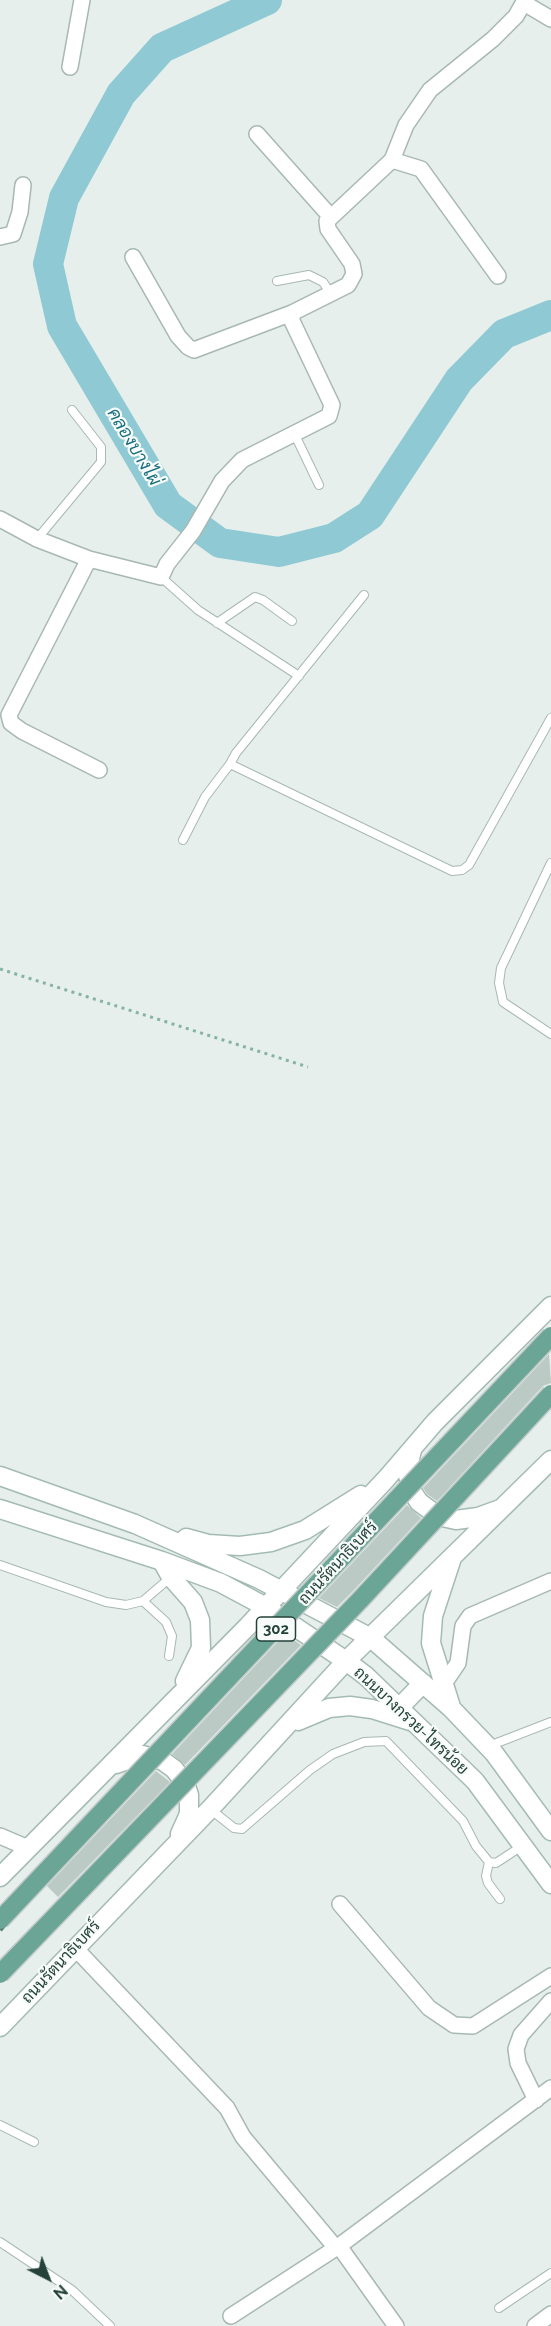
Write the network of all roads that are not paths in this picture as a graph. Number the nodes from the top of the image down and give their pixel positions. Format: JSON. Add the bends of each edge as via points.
{"nodes":[{"id":1,"x":81,"y":0,"type":"edge"},
{"id":2,"x":524,"y":1,"type":"edge"},
{"id":3,"x":551,"y":19,"type":"edge"},
{"id":4,"x":70,"y":68,"type":"dead end"},
{"id":5,"x":257,"y":134,"type":"dead end"},
{"id":6,"x":392,"y":160,"type":"junction"},
{"id":7,"x":23,"y":185,"type":"dead end"},
{"id":8,"x":330,"y":216,"type":"junction"},
{"id":9,"x":0,"y":237,"type":"edge"},
{"id":10,"x":134,"y":257,"type":"dead end"},
{"id":11,"x":498,"y":276,"type":"dead end"},
{"id":12,"x":277,"y":281,"type":"dead end"},
{"id":13,"x":331,"y":294,"type":"junction"},
{"id":14,"x":292,"y":313,"type":"junction"},
{"id":15,"x":72,"y":410,"type":"dead end"},
{"id":16,"x":295,"y":435,"type":"junction"},
{"id":17,"x":319,"y":485,"type":"dead end"},
{"id":18,"x":0,"y":519,"type":"edge"},
{"id":19,"x":37,"y":538,"type":"junction"},
{"id":20,"x":89,"y":559,"type":"junction"},
{"id":21,"x":160,"y":577,"type":"junction"},
{"id":22,"x":364,"y":595,"type":"dead end"},
{"id":23,"x":292,"y":621,"type":"dead end"},
{"id":24,"x":217,"y":623,"type":"junction"},
{"id":25,"x":299,"y":676,"type":"junction"},
{"id":26,"x":551,"y":718,"type":"edge"},
{"id":27,"x":230,"y":764,"type":"junction"},
{"id":28,"x":99,"y":770,"type":"dead end"},
{"id":29,"x":183,"y":840,"type":"dead end"},
{"id":30,"x":551,"y":863,"type":"edge"},
{"id":31,"x":551,"y":1034,"type":"edge"},
{"id":32,"x":551,"y":1306,"type":"edge"},
{"id":33,"x":551,"y":1336,"type":"edge"},
{"id":34,"x":551,"y":1394,"type":"edge"},
{"id":35,"x":421,"y":1437,"type":"junction"},
{"id":36,"x":551,"y":1460,"type":"edge"},
{"id":37,"x":0,"y":1476,"type":"edge"},
{"id":38,"x":386,"y":1479,"type":"junction"},
{"id":39,"x":507,"y":1506,"type":"junction"},
{"id":40,"x":1,"y":1511,"type":"edge"},
{"id":41,"x":135,"y":1524,"type":"junction"},
{"id":42,"x":452,"y":1559,"type":"junction"},
{"id":43,"x":0,"y":1565,"type":"edge"},
{"id":44,"x":166,"y":1569,"type":"junction"},
{"id":45,"x":551,"y":1581,"type":"edge"},
{"id":46,"x":280,"y":1590,"type":"junction"},
{"id":47,"x":142,"y":1601,"type":"junction"},
{"id":48,"x":264,"y":1606,"type":"junction"},
{"id":49,"x":371,"y":1638,"type":"junction"},
{"id":50,"x":169,"y":1656,"type":"dead end"},
{"id":51,"x":346,"y":1661,"type":"junction"},
{"id":52,"x":423,"y":1683,"type":"junction"},
{"id":53,"x":443,"y":1685,"type":"junction"},
{"id":54,"x":399,"y":1707,"type":"junction"},
{"id":55,"x":452,"y":1708,"type":"junction"},
{"id":56,"x":551,"y":1722,"type":"edge"},
{"id":57,"x":414,"y":1723,"type":"junction"},
{"id":58,"x":286,"y":1727,"type":"junction"},
{"id":59,"x":146,"y":1730,"type":"junction"},
{"id":60,"x":488,"y":1747,"type":"junction"},
{"id":61,"x":100,"y":1776,"type":"junction"},
{"id":62,"x":210,"y":1809,"type":"junction"},
{"id":63,"x":545,"y":1812,"type":"edge"},
{"id":64,"x":551,"y":1830,"type":"edge"},
{"id":65,"x":0,"y":1836,"type":"edge"},
{"id":66,"x":524,"y":1845,"type":"junction"},
{"id":67,"x":28,"y":1848,"type":"junction"},
{"id":68,"x":167,"y":1851,"type":"junction"},
{"id":69,"x":489,"y":1862,"type":"junction"},
{"id":70,"x":0,"y":1877,"type":"edge"},
{"id":71,"x":551,"y":1884,"type":"edge"},
{"id":72,"x":500,"y":1899,"type":"dead end"},
{"id":73,"x":340,"y":1904,"type":"dead end"},
{"id":74,"x":0,"y":1920,"type":"edge"},
{"id":75,"x":75,"y":1948,"type":"junction"},
{"id":76,"x":0,"y":1974,"type":"edge"},
{"id":77,"x":551,"y":1976,"type":"edge"},
{"id":78,"x":551,"y":2001,"type":"edge"},
{"id":79,"x":0,"y":2027,"type":"edge"},
{"id":80,"x":551,"y":2088,"type":"edge"},
{"id":81,"x":536,"y":2100,"type":"junction"},
{"id":82,"x":0,"y":2125,"type":"edge"},
{"id":83,"x":34,"y":2142,"type":"dead end"},
{"id":84,"x":0,"y":2242,"type":"edge"},
{"id":85,"x":337,"y":2247,"type":"junction"},
{"id":86,"x":551,"y":2273,"type":"edge"},
{"id":87,"x":499,"y":2308,"type":"dead end"},
{"id":88,"x":551,"y":2314,"type":"edge"},
{"id":89,"x":231,"y":2316,"type":"dead end"},
{"id":90,"x":110,"y":2326,"type":"edge"},
{"id":91,"x":396,"y":2326,"type":"edge"},
{"id":92,"x":535,"y":2326,"type":"edge"}],
"edges":[{"from":1,"to":4,"type":"street"},
{"from":2,"to":3,"type":"street"},
{"from":2,"to":6,"type":"street","via":[[516,16],[493,39],[430,90],[406,125]]},
{"from":5,"to":8,"type":"street"},
{"from":6,"to":8,"type":"street"},
{"from":6,"to":11,"type":"street","via":[[421,169]]},
{"from":7,"to":9,"type":"street","via":[[14,234]]},
{"from":8,"to":13,"type":"street","via":[[328,229],[352,264],[354,274],[348,285]]},
{"from":10,"to":14,"type":"street","via":[[178,336],[194,350]]},
{"from":12,"to":13,"type":"lane","via":[[309,275],[323,282]]},
{"from":13,"to":14,"type":"street"},
{"from":14,"to":16,"type":"street","via":[[292,321],[332,405],[329,416]]},
{"from":15,"to":19,"type":"lane","via":[[101,447],[101,462]]},
{"from":16,"to":17,"type":"lane"},
{"from":16,"to":21,"type":"street","via":[[242,460],[222,481]]},
{"from":18,"to":19,"type":"street"},
{"from":19,"to":20,"type":"street"},
{"from":20,"to":21,"type":"street"},
{"from":20,"to":28,"type":"street","via":[[9,715],[11,723],[22,731]]},
{"from":21,"to":24,"type":"lane"},
{"from":22,"to":25,"type":"lane"},
{"from":23,"to":24,"type":"lane","via":[[255,597]]},
{"from":24,"to":25,"type":"lane"},
{"from":25,"to":27,"type":"lane"},
{"from":26,"to":27,"type":"lane","via":[[469,866],[462,870],[452,871]]},
{"from":27,"to":29,"type":"lane","via":[[205,797]]},
{"from":30,"to":31,"type":"lane","via":[[501,968],[499,983],[503,1002]]},
{"from":32,"to":35,"type":"main road","name":"ถนนรัตนาธิเบศร์","number":"302"},
{"from":33,"to":74,"type":"main road","name":"ถนนรัตนาธิเบศร์","number":"302","bridge":true},
{"from":34,"to":76,"type":"main road","number":"302","bridge":true,"via":[[353,1607]]},
{"from":35,"to":38,"type":"main road","name":"ถนนรัตนาธิเบศร์","number":"302"},
{"from":35,"to":39,"type":"main road","via":[[410,1454],[407,1472],[419,1502],[438,1516],[456,1520]]},
{"from":36,"to":39,"type":"main road","name":"ถนนรัตนาธิเบศร์"},
{"from":37,"to":41,"type":"main road","name":"ถนนบางกรวย-ไทรน้อย"},
{"from":38,"to":41,"type":"main road","via":[[306,1530],[271,1542],[240,1546],[208,1544]]},
{"from":38,"to":46,"type":"main road","name":"ถนนรัตนาธิเบศร์","number":"302"},
{"from":39,"to":42,"type":"main road","name":"ถนนรัตนาธิเบศร์"},
{"from":40,"to":44,"type":"main road","name":"ถนนบางกรวย-ไทรน้อย"},
{"from":41,"to":46,"type":"main road","name":"ถนนบางกรวย-ไทรน้อย"},
{"from":42,"to":49,"type":"main road","name":"ถนนรัตนาธิเบศร์"},
{"from":42,"to":53,"type":"main road","via":[[433,1616],[431,1643]]},
{"from":43,"to":47,"type":"lane","via":[[106,1602],[126,1605]]},
{"from":44,"to":47,"type":"lane"},
{"from":44,"to":48,"type":"main road","name":"ถนนบางกรวย-ไทรน้อย","via":[[221,1584]]},
{"from":44,"to":59,"type":"main road","via":[[193,1602],[200,1620],[201,1648],[190,1675]]},
{"from":45,"to":53,"type":"street","via":[[470,1616],[463,1626],[458,1663]]},
{"from":46,"to":48,"type":"main road","name":"ถนนรัตนาธิเบศร์","number":"302"},
{"from":46,"to":49,"type":"main road","name":"ถนนบางกรวย-ไทรน้อย"},
{"from":47,"to":50,"type":"lane","via":[[166,1622],[172,1636]]},
{"from":48,"to":51,"type":"main road","name":"ถนนบางกรวย-ไทรน้อย"},
{"from":48,"to":59,"type":"main road","name":"ถนนรัตนาธิเบศร์","number":"302"},
{"from":49,"to":51,"type":"main road","name":"ถนนรัตนาธิเบศร์"},
{"from":49,"to":52,"type":"main road","name":"ถนนบางกรวย-ไทรน้อย"},
{"from":51,"to":54,"type":"main road","name":"ถนนบางกรวย-ไทรน้อย"},
{"from":51,"to":58,"type":"main road","name":"ถนนรัตนาธิเบศร์"},
{"from":52,"to":54,"type":"main road"},
{"from":52,"to":55,"type":"main road","name":"ถนนบางกรวย-ไทรน้อย"},
{"from":53,"to":55,"type":"main road"},
{"from":54,"to":57,"type":"main road","name":"ถนนบางกรวย-ไทรน้อย"},
{"from":55,"to":60,"type":"main road","name":"ถนนบางกรวย-ไทรน้อย"},
{"from":56,"to":60,"type":"lane"},
{"from":57,"to":58,"type":"main road","via":[[350,1706],[329,1708]]},
{"from":57,"to":66,"type":"main road","name":"ถนนบางกรวย-ไทรน้อย","via":[[475,1781]]},
{"from":58,"to":62,"type":"main road","name":"ถนนรัตนาธิเบศร์"},
{"from":59,"to":61,"type":"main road","name":"ถนนรัตนาธิเบศร์","number":"302"},
{"from":60,"to":63,"type":"main road","name":"ถนนบางกรวย-ไทรน้อย"},
{"from":61,"to":67,"type":"main road","name":"ถนนรัตนาธิเบศร์","number":"302"},
{"from":61,"to":68,"type":"main road","via":[[127,1759],[143,1755],[174,1769],[185,1783],[189,1814],[179,1837]]},
{"from":62,"to":68,"type":"main road","name":"ถนนรัตนาธิเบศร์"},
{"from":62,"to":69,"type":"lane","via":[[234,1828],[242,1829],[333,1754],[364,1742],[386,1741],[463,1821]]},
{"from":63,"to":64,"type":"main road","name":"ถนนบางกรวย-ไทรน้อย"},
{"from":65,"to":67,"type":"street"},
{"from":66,"to":69,"type":"lane","via":[[496,1863]]},
{"from":66,"to":71,"type":"main road","name":"ถนนบางกรวย-ไทรน้อย"},
{"from":67,"to":70,"type":"main road","name":"ถนนรัตนาธิเบศร์","number":"302"},
{"from":68,"to":75,"type":"main road","name":"ถนนรัตนาธิเบศร์"},
{"from":69,"to":72,"type":"lane","via":[[488,1884]]},
{"from":73,"to":77,"type":"street","via":[[429,2008],[454,2025],[473,2026]]},
{"from":75,"to":79,"type":"main road","name":"ถนนรัตนาธิเบศร์"},
{"from":75,"to":85,"type":"street","via":[[227,2108],[243,2137]]},
{"from":78,"to":81,"type":"street","via":[[521,2035],[516,2049],[518,2063]]},
{"from":80,"to":81,"type":"street"},
{"from":81,"to":85,"type":"street"},
{"from":82,"to":83,"type":"lane"},
{"from":84,"to":90,"type":"lane","via":[[72,2290]]},
{"from":85,"to":89,"type":"street"},
{"from":85,"to":91,"type":"street"},
{"from":86,"to":87,"type":"lane"},
{"from":88,"to":92,"type":"street"}]}
